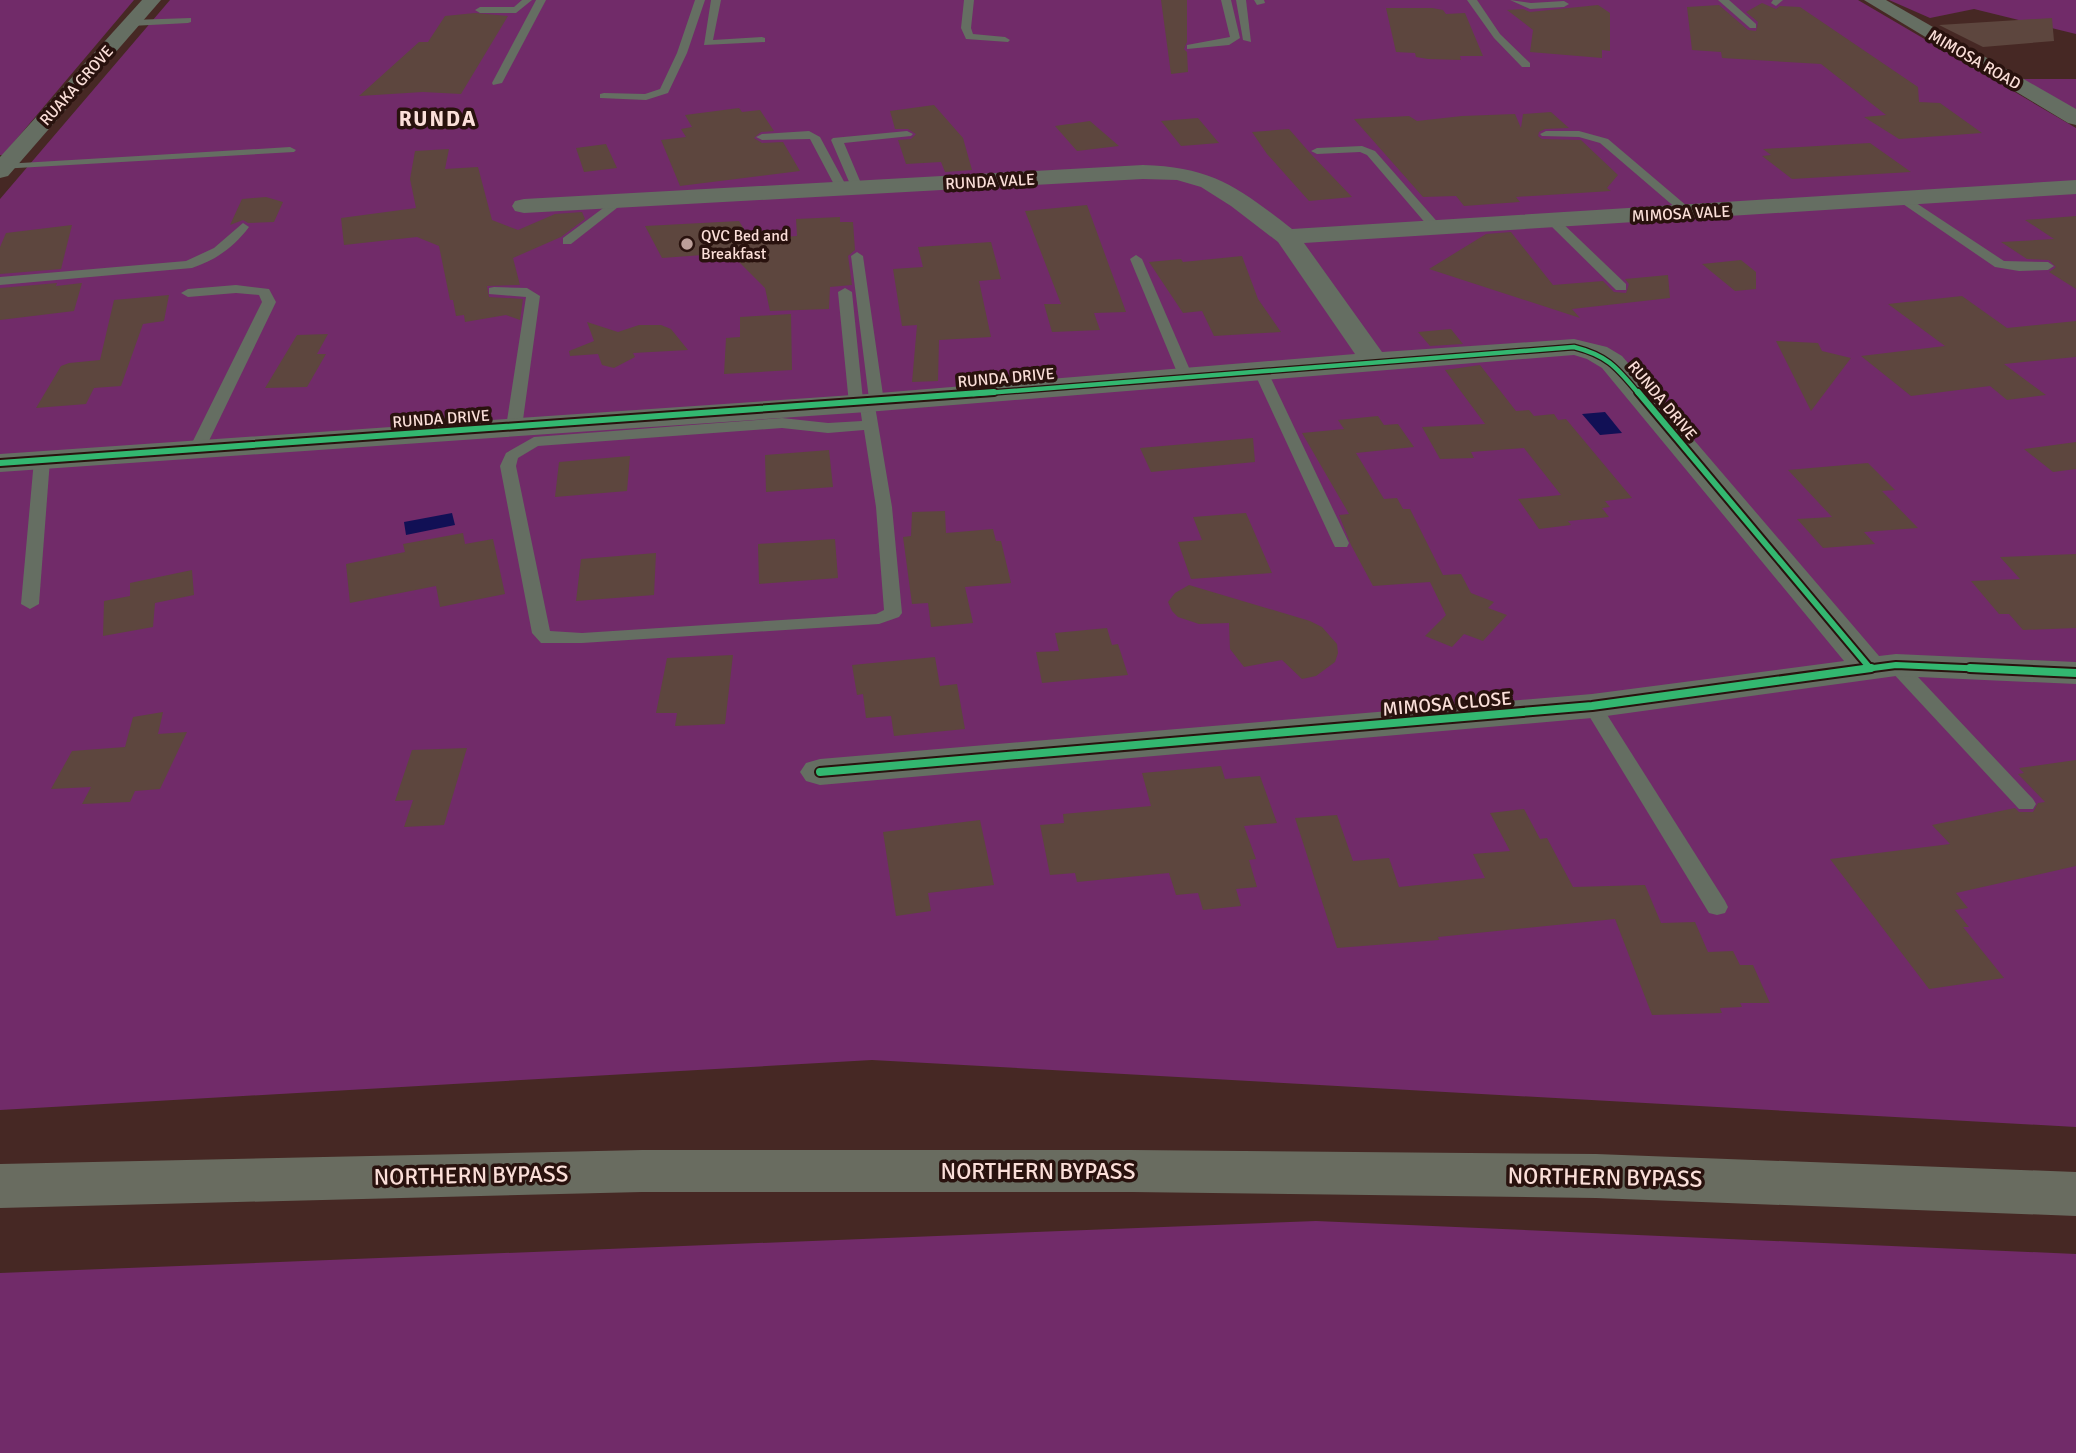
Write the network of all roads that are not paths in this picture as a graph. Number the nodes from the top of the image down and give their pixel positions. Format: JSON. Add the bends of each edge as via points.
{"nodes":[{"id":1,"x":152,"y":0,"type":"edge"},
{"id":2,"x":527,"y":0,"type":"edge"},
{"id":3,"x":541,"y":0,"type":"edge"},
{"id":4,"x":700,"y":0,"type":"edge"},
{"id":5,"x":716,"y":0,"type":"edge"},
{"id":6,"x":969,"y":0,"type":"edge"},
{"id":7,"x":1226,"y":0,"type":"edge"},
{"id":8,"x":1241,"y":0,"type":"edge"},
{"id":9,"x":1472,"y":0,"type":"edge"},
{"id":10,"x":1515,"y":0,"type":"edge"},
{"id":11,"x":1723,"y":0,"type":"edge"},
{"id":12,"x":1873,"y":0,"type":"edge"},
{"id":13,"x":1564,"y":4,"type":"dead end"},
{"id":14,"x":481,"y":10,"type":"dead end"},
{"id":15,"x":188,"y":20,"type":"dead end"},
{"id":16,"x":131,"y":23,"type":"junction"},
{"id":17,"x":1753,"y":26,"type":"dead end"},
{"id":18,"x":762,"y":40,"type":"dead end"},
{"id":19,"x":1005,"y":40,"type":"dead end"},
{"id":20,"x":1248,"y":40,"type":"dead end"},
{"id":21,"x":1191,"y":47,"type":"dead end"},
{"id":22,"x":1526,"y":65,"type":"dead end"},
{"id":23,"x":497,"y":83,"type":"dead end"},
{"id":24,"x":604,"y":96,"type":"dead end"},
{"id":25,"x":2076,"y":118,"type":"edge"},
{"id":26,"x":907,"y":134,"type":"dead end"},
{"id":27,"x":1546,"y":134,"type":"dead end"},
{"id":28,"x":761,"y":137,"type":"dead end"},
{"id":29,"x":158,"y":144,"type":"dead end"},
{"id":30,"x":290,"y":150,"type":"dead end"},
{"id":31,"x":1317,"y":151,"type":"dead end"},
{"id":32,"x":4,"y":164,"type":"edge"},
{"id":33,"x":2076,"y":187,"type":"edge"},
{"id":34,"x":850,"y":188,"type":"junction"},
{"id":35,"x":1904,"y":199,"type":"junction"},
{"id":36,"x":618,"y":201,"type":"junction"},
{"id":37,"x":524,"y":206,"type":"dead end"},
{"id":38,"x":1688,"y":212,"type":"junction"},
{"id":39,"x":1553,"y":220,"type":"junction"},
{"id":40,"x":243,"y":227,"type":"dead end"},
{"id":41,"x":1437,"y":229,"type":"junction"},
{"id":42,"x":1287,"y":237,"type":"junction"},
{"id":43,"x":567,"y":241,"type":"dead end"},
{"id":44,"x":857,"y":256,"type":"dead end"},
{"id":45,"x":1136,"y":259,"type":"dead end"},
{"id":46,"x":2049,"y":266,"type":"dead end"},
{"id":47,"x":0,"y":281,"type":"edge"},
{"id":48,"x":1622,"y":287,"type":"dead end"},
{"id":49,"x":494,"y":291,"type":"dead end"},
{"id":50,"x":845,"y":292,"type":"dead end"},
{"id":51,"x":188,"y":293,"type":"dead end"},
{"id":52,"x":1374,"y":360,"type":"junction"},
{"id":53,"x":1260,"y":370,"type":"junction"},
{"id":54,"x":1186,"y":377,"type":"junction"},
{"id":55,"x":867,"y":408,"type":"junction"},
{"id":56,"x":514,"y":427,"type":"junction"},
{"id":57,"x":197,"y":449,"type":"junction"},
{"id":58,"x":43,"y":460,"type":"junction"},
{"id":59,"x":0,"y":463,"type":"edge"},
{"id":60,"x":1341,"y":543,"type":"dead end"},
{"id":61,"x":30,"y":604,"type":"dead end"},
{"id":62,"x":1883,"y":666,"type":"junction"},
{"id":63,"x":2076,"y":673,"type":"edge"},
{"id":64,"x":1592,"y":706,"type":"junction"},
{"id":65,"x":820,"y":772,"type":"dead end"},
{"id":66,"x":2026,"y":804,"type":"dead end"},
{"id":67,"x":1717,"y":907,"type":"dead end"},
{"id":68,"x":0,"y":1186,"type":"edge"},
{"id":69,"x":2076,"y":1194,"type":"edge"}],
"edges":[{"from":1,"to":16,"type":"street","name":"RUAKA GROVE"},
{"from":2,"to":14,"type":"lane","via":[[516,10]]},
{"from":3,"to":23,"type":"lane"},
{"from":4,"to":24,"type":"lane","via":[[664,91],[646,97]]},
{"from":5,"to":18,"type":"lane","via":[[705,42]]},
{"from":6,"to":19,"type":"lane","via":[[969,37]]},
{"from":7,"to":21,"type":"lane","via":[[1235,38]]},
{"from":8,"to":20,"type":"lane"},
{"from":9,"to":22,"type":"lane","via":[[1497,36]]},
{"from":10,"to":13,"type":"lane","via":[[1530,6]]},
{"from":11,"to":17,"type":"lane"},
{"from":12,"to":25,"type":"street","name":"MIMOSA ROAD"},
{"from":15,"to":16,"type":"lane"},
{"from":16,"to":32,"type":"street","name":"RUAKA GROVE"},
{"from":26,"to":34,"type":"lane","via":[[837,140]]},
{"from":27,"to":38,"type":"lane","via":[[1579,134],[1604,141]]},
{"from":28,"to":34,"type":"lane","via":[[809,134]]},
{"from":29,"to":32,"type":"lane","via":[[107,156]]},
{"from":30,"to":32,"type":"lane"},
{"from":31,"to":41,"type":"lane","via":[[1362,149],[1371,153]]},
{"from":33,"to":35,"type":"street","name":"MIMOSA VALE"},
{"from":34,"to":36,"type":"street","name":"RUNDA VALE"},
{"from":34,"to":42,"type":"street","name":"RUNDA VALE","via":[[1178,173],[1209,182]]},
{"from":35,"to":38,"type":"street","name":"MIMOSA VALE"},
{"from":35,"to":46,"type":"lane","via":[[2000,264]]},
{"from":36,"to":37,"type":"street","name":"RUNDA VALE"},
{"from":36,"to":43,"type":"lane"},
{"from":38,"to":39,"type":"street","name":"MIMOSA VALE"},
{"from":39,"to":41,"type":"street","name":"MIMOSA VALE"},
{"from":39,"to":48,"type":"lane"},
{"from":40,"to":47,"type":"lane","via":[[225,248],[187,265]]},
{"from":41,"to":42,"type":"street","name":"MIMOSA VALE"},
{"from":42,"to":52,"type":"street","name":"RUNDA VALE"},
{"from":44,"to":55,"type":"lane"},
{"from":45,"to":54,"type":"lane"},
{"from":49,"to":56,"type":"lane","via":[[533,296]]},
{"from":50,"to":55,"type":"lane"},
{"from":51,"to":57,"type":"lane","via":[[264,292],[269,302]]},
{"from":52,"to":53,"type":"street","name":"RUNDA DRIVE"},
{"from":52,"to":62,"type":"street","name":"RUNDA DRIVE","via":[[1574,347],[1612,362]]},
{"from":53,"to":54,"type":"street","name":"RUNDA DRIVE"},
{"from":53,"to":60,"type":"lane"},
{"from":54,"to":55,"type":"street","name":"RUNDA DRIVE"},
{"from":55,"to":55,"type":"lane","via":[[884,507],[892,613],[879,619],[582,638],[547,639],[541,632],[508,466],[511,456],[522,447],[534,442],[782,423],[828,428]]},
{"from":55,"to":56,"type":"street","name":"RUNDA DRIVE"},
{"from":56,"to":57,"type":"street","name":"RUNDA DRIVE"},
{"from":57,"to":58,"type":"street","name":"RUNDA DRIVE"},
{"from":58,"to":59,"type":"street","name":"RUNDA DRIVE"},
{"from":58,"to":61,"type":"lane"},
{"from":62,"to":63,"type":"street","name":"MIMOSA CLOSE"},
{"from":62,"to":64,"type":"street","name":"MIMOSA CLOSE"},
{"from":62,"to":66,"type":"lane"},
{"from":64,"to":65,"type":"street","name":"MIMOSA CLOSE"},
{"from":64,"to":67,"type":"lane"},
{"from":68,"to":69,"type":"main road","name":"NORTHERN BYPASS","via":[[642,1171],[1132,1171],[1596,1176]]}]}
